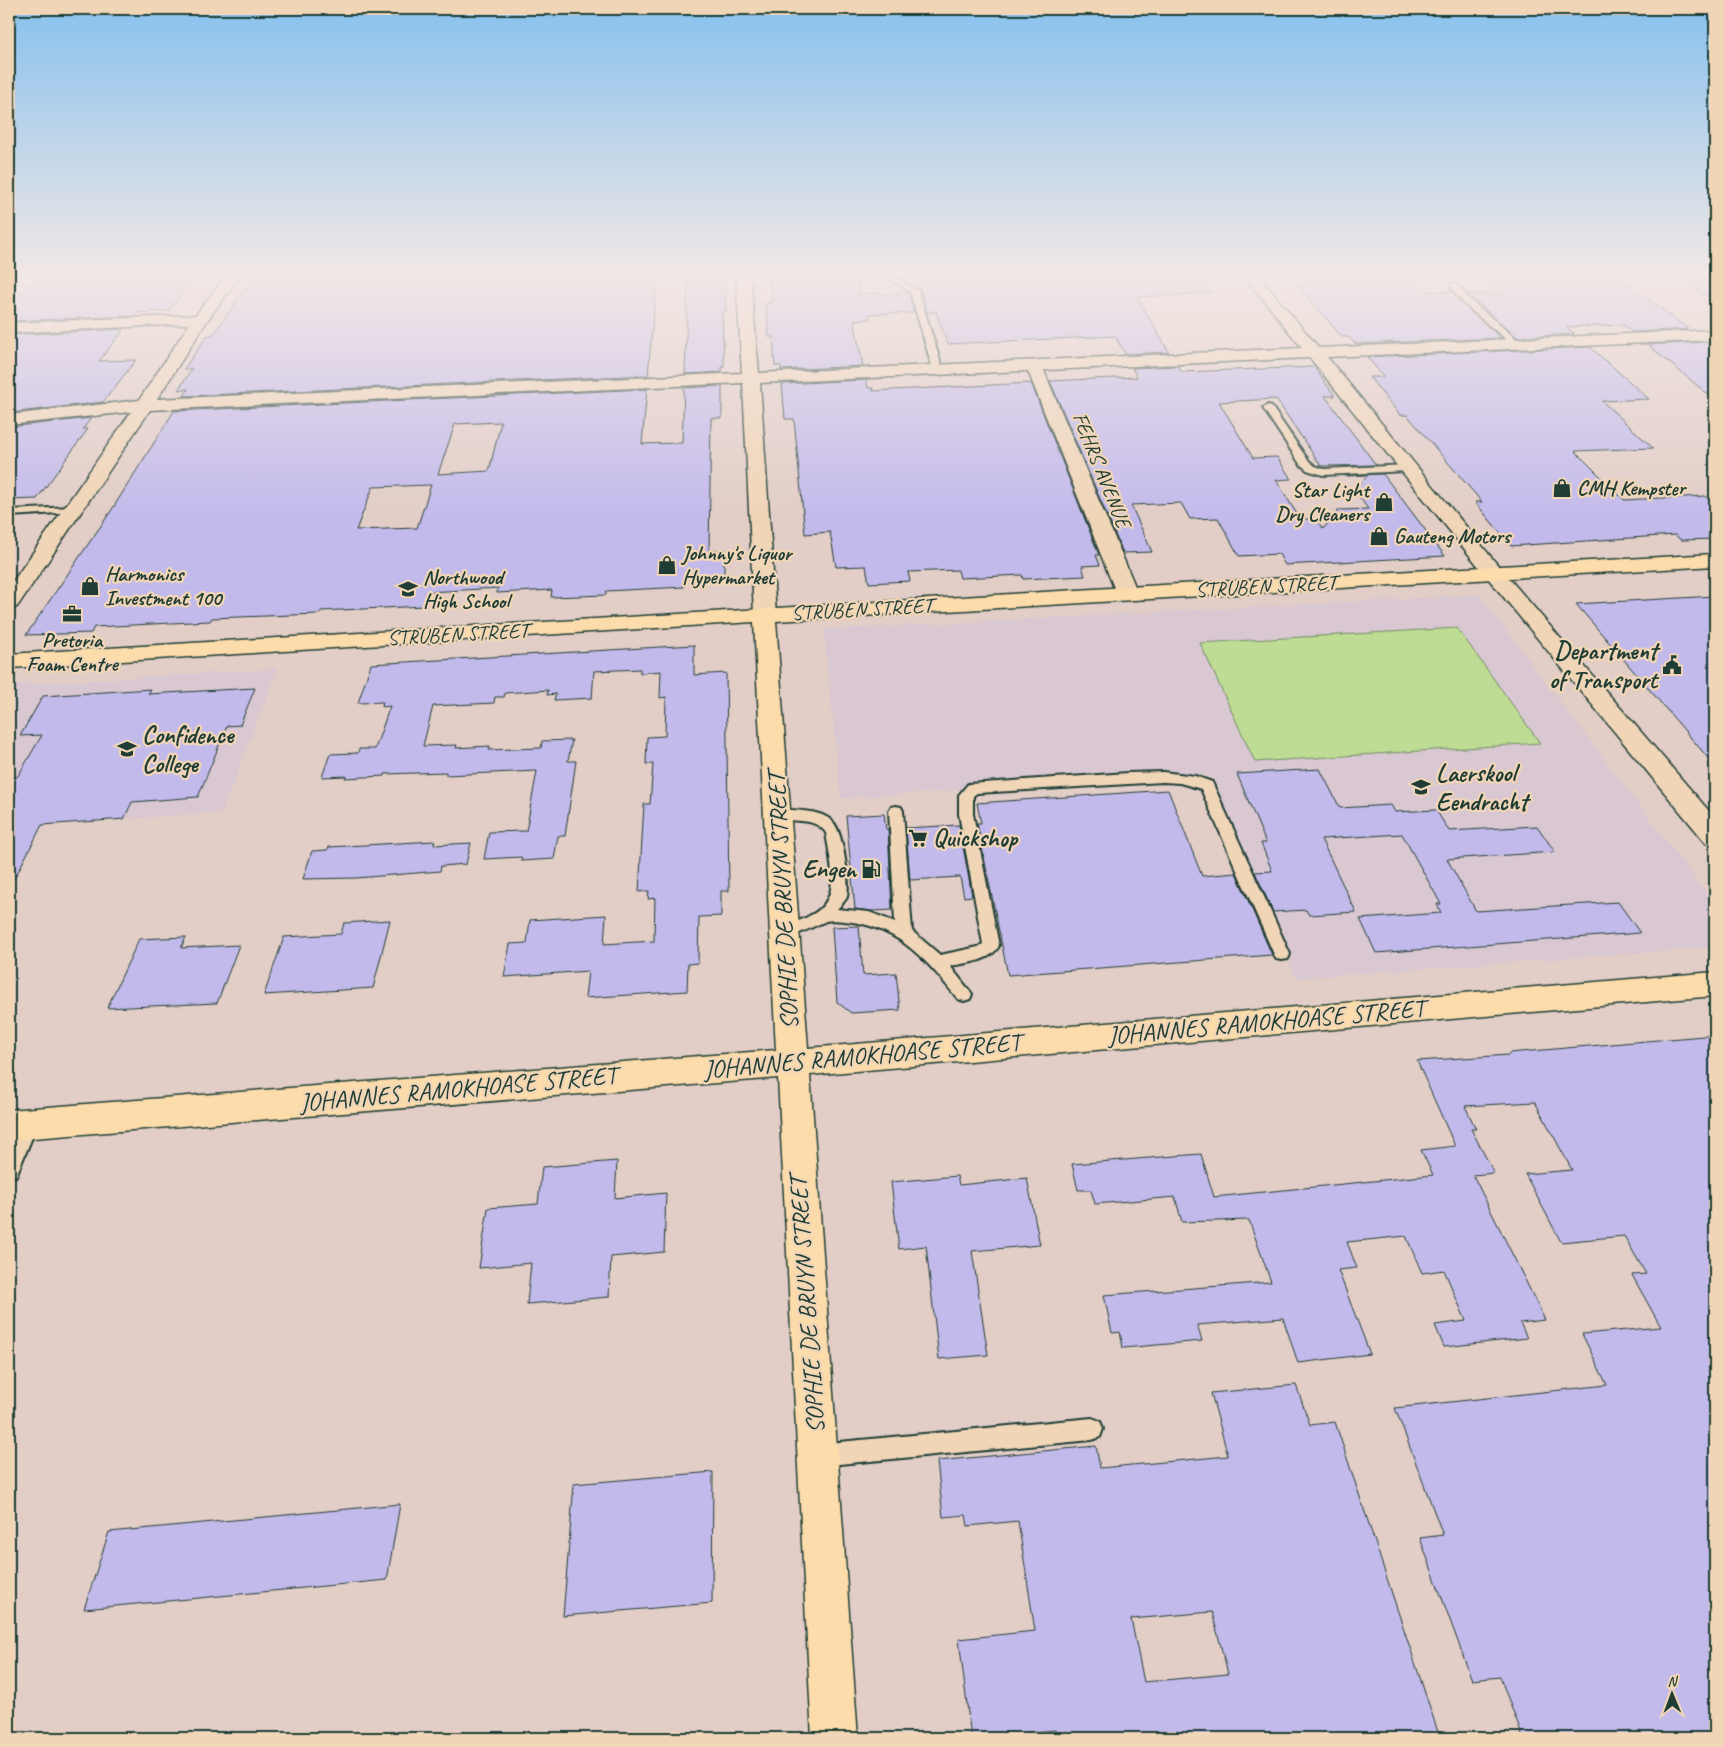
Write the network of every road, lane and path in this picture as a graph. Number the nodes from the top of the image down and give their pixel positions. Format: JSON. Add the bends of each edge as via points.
{"nodes":[{"id":1,"x":178,"y":355,"type":"edge"},
{"id":2,"x":749,"y":355,"type":"edge"},
{"id":3,"x":933,"y":355,"type":"edge"},
{"id":4,"x":1281,"y":355,"type":"edge"},
{"id":5,"x":1315,"y":355,"type":"edge"},
{"id":6,"x":1034,"y":366,"type":"junction"},
{"id":7,"x":938,"y":370,"type":"junction"},
{"id":8,"x":751,"y":379,"type":"junction"},
{"id":9,"x":145,"y":405,"type":"junction"},
{"id":10,"x":1268,"y":408,"type":"dead end"},
{"id":11,"x":9,"y":420,"type":"edge"},
{"id":12,"x":1408,"y":468,"type":"junction"},
{"id":13,"x":72,"y":510,"type":"junction"},
{"id":14,"x":9,"y":513,"type":"edge"},
{"id":15,"x":1715,"y":560,"type":"edge"},
{"id":16,"x":1494,"y":574,"type":"junction"},
{"id":17,"x":1127,"y":593,"type":"junction"},
{"id":18,"x":9,"y":602,"type":"edge"},
{"id":19,"x":765,"y":615,"type":"junction"},
{"id":20,"x":9,"y":661,"type":"edge"},
{"id":21,"x":896,"y":811,"type":"dead end"},
{"id":22,"x":778,"y":814,"type":"junction"},
{"id":23,"x":1715,"y":836,"type":"edge"},
{"id":24,"x":823,"y":915,"type":"junction"},
{"id":25,"x":784,"y":933,"type":"junction"},
{"id":26,"x":904,"y":933,"type":"junction"},
{"id":27,"x":1282,"y":954,"type":"dead end"},
{"id":28,"x":938,"y":962,"type":"junction"},
{"id":29,"x":1715,"y":984,"type":"edge"},
{"id":30,"x":964,"y":994,"type":"dead end"},
{"id":31,"x":792,"y":1062,"type":"junction"},
{"id":32,"x":19,"y":1124,"type":"edge"},
{"id":33,"x":9,"y":1170,"type":"edge"},
{"id":34,"x":1092,"y":1429,"type":"dead end"},
{"id":35,"x":817,"y":1455,"type":"junction"},
{"id":36,"x":835,"y":1738,"type":"edge"}],
"edges":[{"from":1,"to":9,"type":"main road"},
{"from":2,"to":8,"type":"main road","name":"SOPHIE DE BRUYN STREET"},
{"from":3,"to":7,"type":"lane"},
{"from":4,"to":6,"type":"main road"},
{"from":5,"to":12,"type":"main road"},
{"from":6,"to":7,"type":"main road"},
{"from":6,"to":17,"type":"main road","name":"FEHRS AVENUE"},
{"from":7,"to":8,"type":"main road"},
{"from":8,"to":9,"type":"main road"},
{"from":8,"to":19,"type":"main road","name":"SOPHIE DE BRUYN STREET"},
{"from":9,"to":11,"type":"main road"},
{"from":9,"to":13,"type":"main road"},
{"from":10,"to":12,"type":"lane","via":[[1311,468],[1324,472]]},
{"from":12,"to":16,"type":"main road"},
{"from":13,"to":14,"type":"lane"},
{"from":13,"to":18,"type":"main road"},
{"from":15,"to":16,"type":"main road","name":"STRUBEN STREET"},
{"from":16,"to":17,"type":"main road","name":"STRUBEN STREET"},
{"from":16,"to":23,"type":"main road"},
{"from":17,"to":19,"type":"main road","name":"STRUBEN STREET"},
{"from":19,"to":20,"type":"main road","name":"STRUBEN STREET"},
{"from":19,"to":22,"type":"main road","name":"SOPHIE DE BRUYN STREET"},
{"from":21,"to":26,"type":"lane"},
{"from":22,"to":24,"type":"lane","via":[[823,821],[833,833],[839,897]]},
{"from":22,"to":25,"type":"main road","name":"SOPHIE DE BRUYN STREET"},
{"from":24,"to":25,"type":"lane"},
{"from":24,"to":26,"type":"lane","via":[[868,917]]},
{"from":25,"to":31,"type":"main road","name":"SOPHIE DE BRUYN STREET"},
{"from":26,"to":28,"type":"lane"},
{"from":27,"to":28,"type":"lane","via":[[1207,786],[1199,781],[1183,779],[1138,778],[973,788],[966,795],[966,814],[990,946],[982,953]]},
{"from":28,"to":30,"type":"lane"},
{"from":29,"to":31,"type":"main road","name":"JOHANNES RAMOKHOASE STREET"},
{"from":31,"to":32,"type":"main road","name":"JOHANNES RAMOKHOASE STREET"},
{"from":31,"to":35,"type":"main road","name":"SOPHIE DE BRUYN STREET"},
{"from":32,"to":33,"type":"lane"},
{"from":34,"to":35,"type":"lane"},
{"from":35,"to":36,"type":"main road","name":"SOPHIE DE BRUYN STREET"}]}
